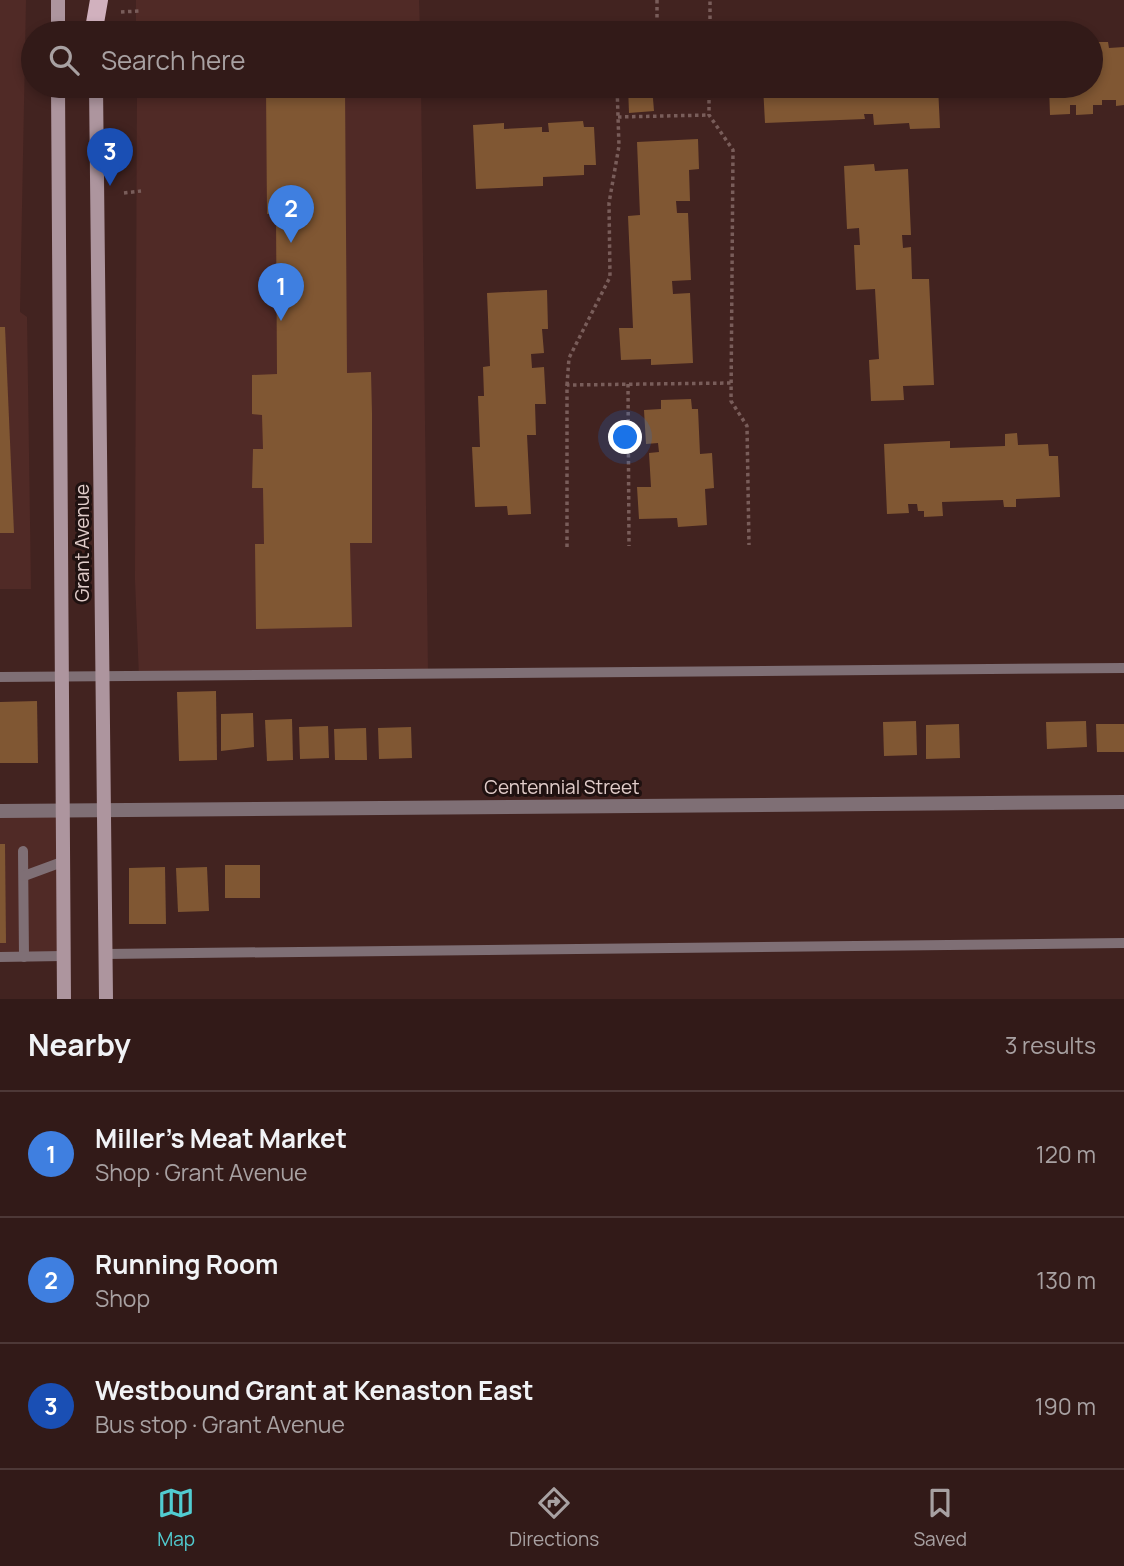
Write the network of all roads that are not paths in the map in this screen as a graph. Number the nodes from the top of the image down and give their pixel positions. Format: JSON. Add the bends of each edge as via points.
{"nodes":[{"id":1,"x":58,"y":0,"type":"edge"},
{"id":2,"x":97,"y":0,"type":"edge"},
{"id":3,"x":58,"y":21,"type":"edge"},
{"id":4,"x":96,"y":21,"type":"edge"},
{"id":5,"x":58,"y":98,"type":"edge"},
{"id":6,"x":96,"y":98,"type":"edge"},
{"id":7,"x":1124,"y":668,"type":"edge"},
{"id":8,"x":0,"y":677,"type":"edge"},
{"id":9,"x":60,"y":677,"type":"junction"},
{"id":10,"x":102,"y":678,"type":"junction"},
{"id":11,"x":1124,"y":802,"type":"edge"},
{"id":12,"x":62,"y":810,"type":"junction"},
{"id":13,"x":104,"y":810,"type":"junction"},
{"id":14,"x":0,"y":811,"type":"edge"},
{"id":15,"x":23,"y":851,"type":"dead end"},
{"id":16,"x":62,"y":862,"type":"junction"},
{"id":17,"x":24,"y":876,"type":"junction"},
{"id":18,"x":1124,"y":943,"type":"edge"},
{"id":19,"x":105,"y":954,"type":"junction"},
{"id":20,"x":63,"y":956,"type":"junction"},
{"id":21,"x":0,"y":957,"type":"edge"},
{"id":22,"x":24,"y":957,"type":"junction"},
{"id":23,"x":64,"y":999,"type":"edge"},
{"id":24,"x":106,"y":999,"type":"edge"}],
"edges":[{"from":1,"to":3,"type":"main road"},
{"from":2,"to":4,"type":"main road"},
{"from":5,"to":9,"type":"main road","name":"Grant Avenue"},
{"from":6,"to":10,"type":"main road","name":"Grant Avenue"},
{"from":7,"to":10,"type":"lane"},
{"from":8,"to":9,"type":"lane"},
{"from":9,"to":10,"type":"lane"},
{"from":9,"to":12,"type":"main road","name":"Grant Avenue"},
{"from":10,"to":13,"type":"main road","name":"Grant Avenue"},
{"from":11,"to":13,"type":"street","name":"Centennial Street"},
{"from":12,"to":13,"type":"street","name":"Centennial Street"},
{"from":12,"to":14,"type":"street","name":"Centennial Street"},
{"from":12,"to":16,"type":"main road","name":"Grant Avenue"},
{"from":13,"to":19,"type":"main road","name":"Grant Avenue"},
{"from":15,"to":17,"type":"lane"},
{"from":16,"to":17,"type":"lane"},
{"from":16,"to":20,"type":"main road","name":"Grant Avenue"},
{"from":17,"to":22,"type":"lane"},
{"from":18,"to":19,"type":"lane"},
{"from":19,"to":24,"type":"main road","name":"Grant Avenue"},
{"from":20,"to":22,"type":"lane"},
{"from":20,"to":23,"type":"main road","name":"Grant Avenue"},
{"from":21,"to":22,"type":"lane"}]}
